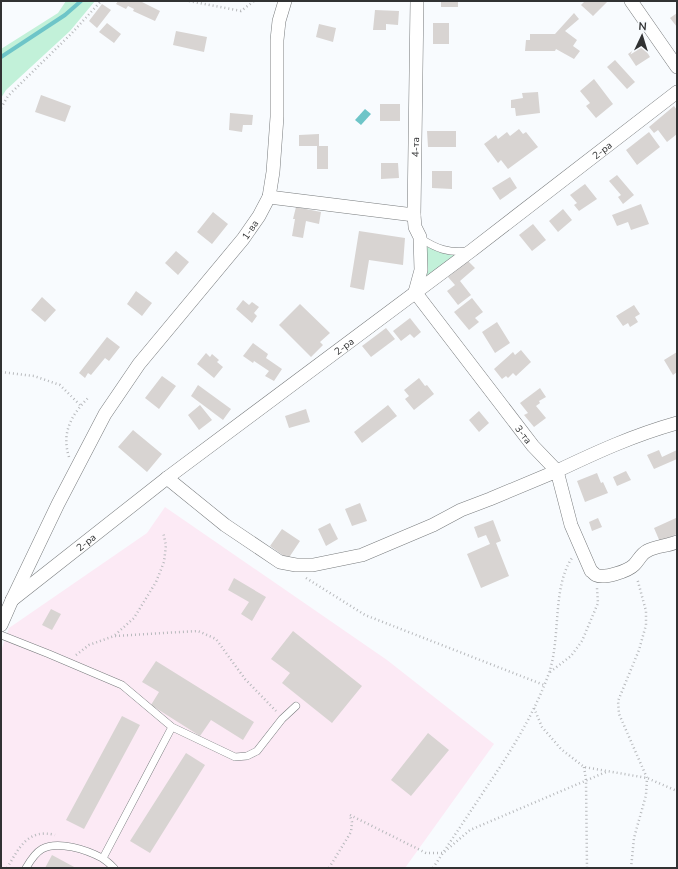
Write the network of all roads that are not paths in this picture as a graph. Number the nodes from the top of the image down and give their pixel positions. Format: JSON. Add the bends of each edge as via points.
{"nodes":[{"id":1,"x":285,"y":1,"type":"edge"},
{"id":2,"x":417,"y":1,"type":"edge"},
{"id":3,"x":631,"y":1,"type":"edge"},
{"id":4,"x":677,"y":67,"type":"edge"},
{"id":5,"x":677,"y":92,"type":"edge"},
{"id":6,"x":269,"y":198,"type":"junction"},
{"id":7,"x":414,"y":215,"type":"junction"},
{"id":8,"x":420,"y":237,"type":"junction"},
{"id":9,"x":470,"y":251,"type":"junction"},
{"id":10,"x":415,"y":292,"type":"junction"},
{"id":11,"x":677,"y":423,"type":"edge"},
{"id":12,"x":557,"y":471,"type":"junction"},
{"id":13,"x":167,"y":478,"type":"junction"},
{"id":14,"x":677,"y":542,"type":"edge"},
{"id":15,"x":12,"y":600,"type":"junction"},
{"id":16,"x":1,"y":625,"type":"edge"},
{"id":17,"x":1,"y":635,"type":"edge"},
{"id":18,"x":296,"y":706,"type":"dead end"},
{"id":19,"x":172,"y":727,"type":"junction"},
{"id":20,"x":103,"y":858,"type":"junction"},
{"id":21,"x":26,"y":868,"type":"edge"},
{"id":22,"x":114,"y":868,"type":"edge"}],
"edges":[{"from":1,"to":6,"type":"street","name":"1-ва","via":[[277,40],[277,117]]},
{"from":2,"to":7,"type":"street","name":"4-та"},
{"from":3,"to":4,"type":"street"},
{"from":5,"to":9,"type":"street","name":"2-ра"},
{"from":6,"to":7,"type":"street"},
{"from":6,"to":15,"type":"street","name":"1-ва","via":[[243,239],[139,364],[104,414]]},
{"from":7,"to":8,"type":"street","name":"4-та","via":[[415,227]]},
{"from":8,"to":9,"type":"lane","via":[[440,249]]},
{"from":8,"to":10,"type":"street","name":"4-та","via":[[421,270]]},
{"from":9,"to":10,"type":"street","name":"2-ра"},
{"from":10,"to":12,"type":"street","name":"3-та","via":[[533,446]]},
{"from":10,"to":13,"type":"street","name":"2-ра"},
{"from":11,"to":12,"type":"street","via":[[605,448]]},
{"from":12,"to":13,"type":"street","via":[[461,510],[433,525],[362,555],[302,565],[280,562],[225,525]]},
{"from":12,"to":14,"type":"street","via":[[571,525],[591,571],[597,576],[610,576],[634,565],[642,554],[649,550]]},
{"from":13,"to":15,"type":"street","name":"2-ра"},
{"from":15,"to":16,"type":"street","name":"1-ва"},
{"from":17,"to":19,"type":"lane","via":[[122,685]]},
{"from":18,"to":19,"type":"lane","via":[[282,719],[258,751],[247,756],[234,756]]},
{"from":19,"to":20,"type":"lane"},
{"from":20,"to":21,"type":"lane","via":[[74,847],[56,845],[42,849]]},
{"from":20,"to":22,"type":"lane"}]}
